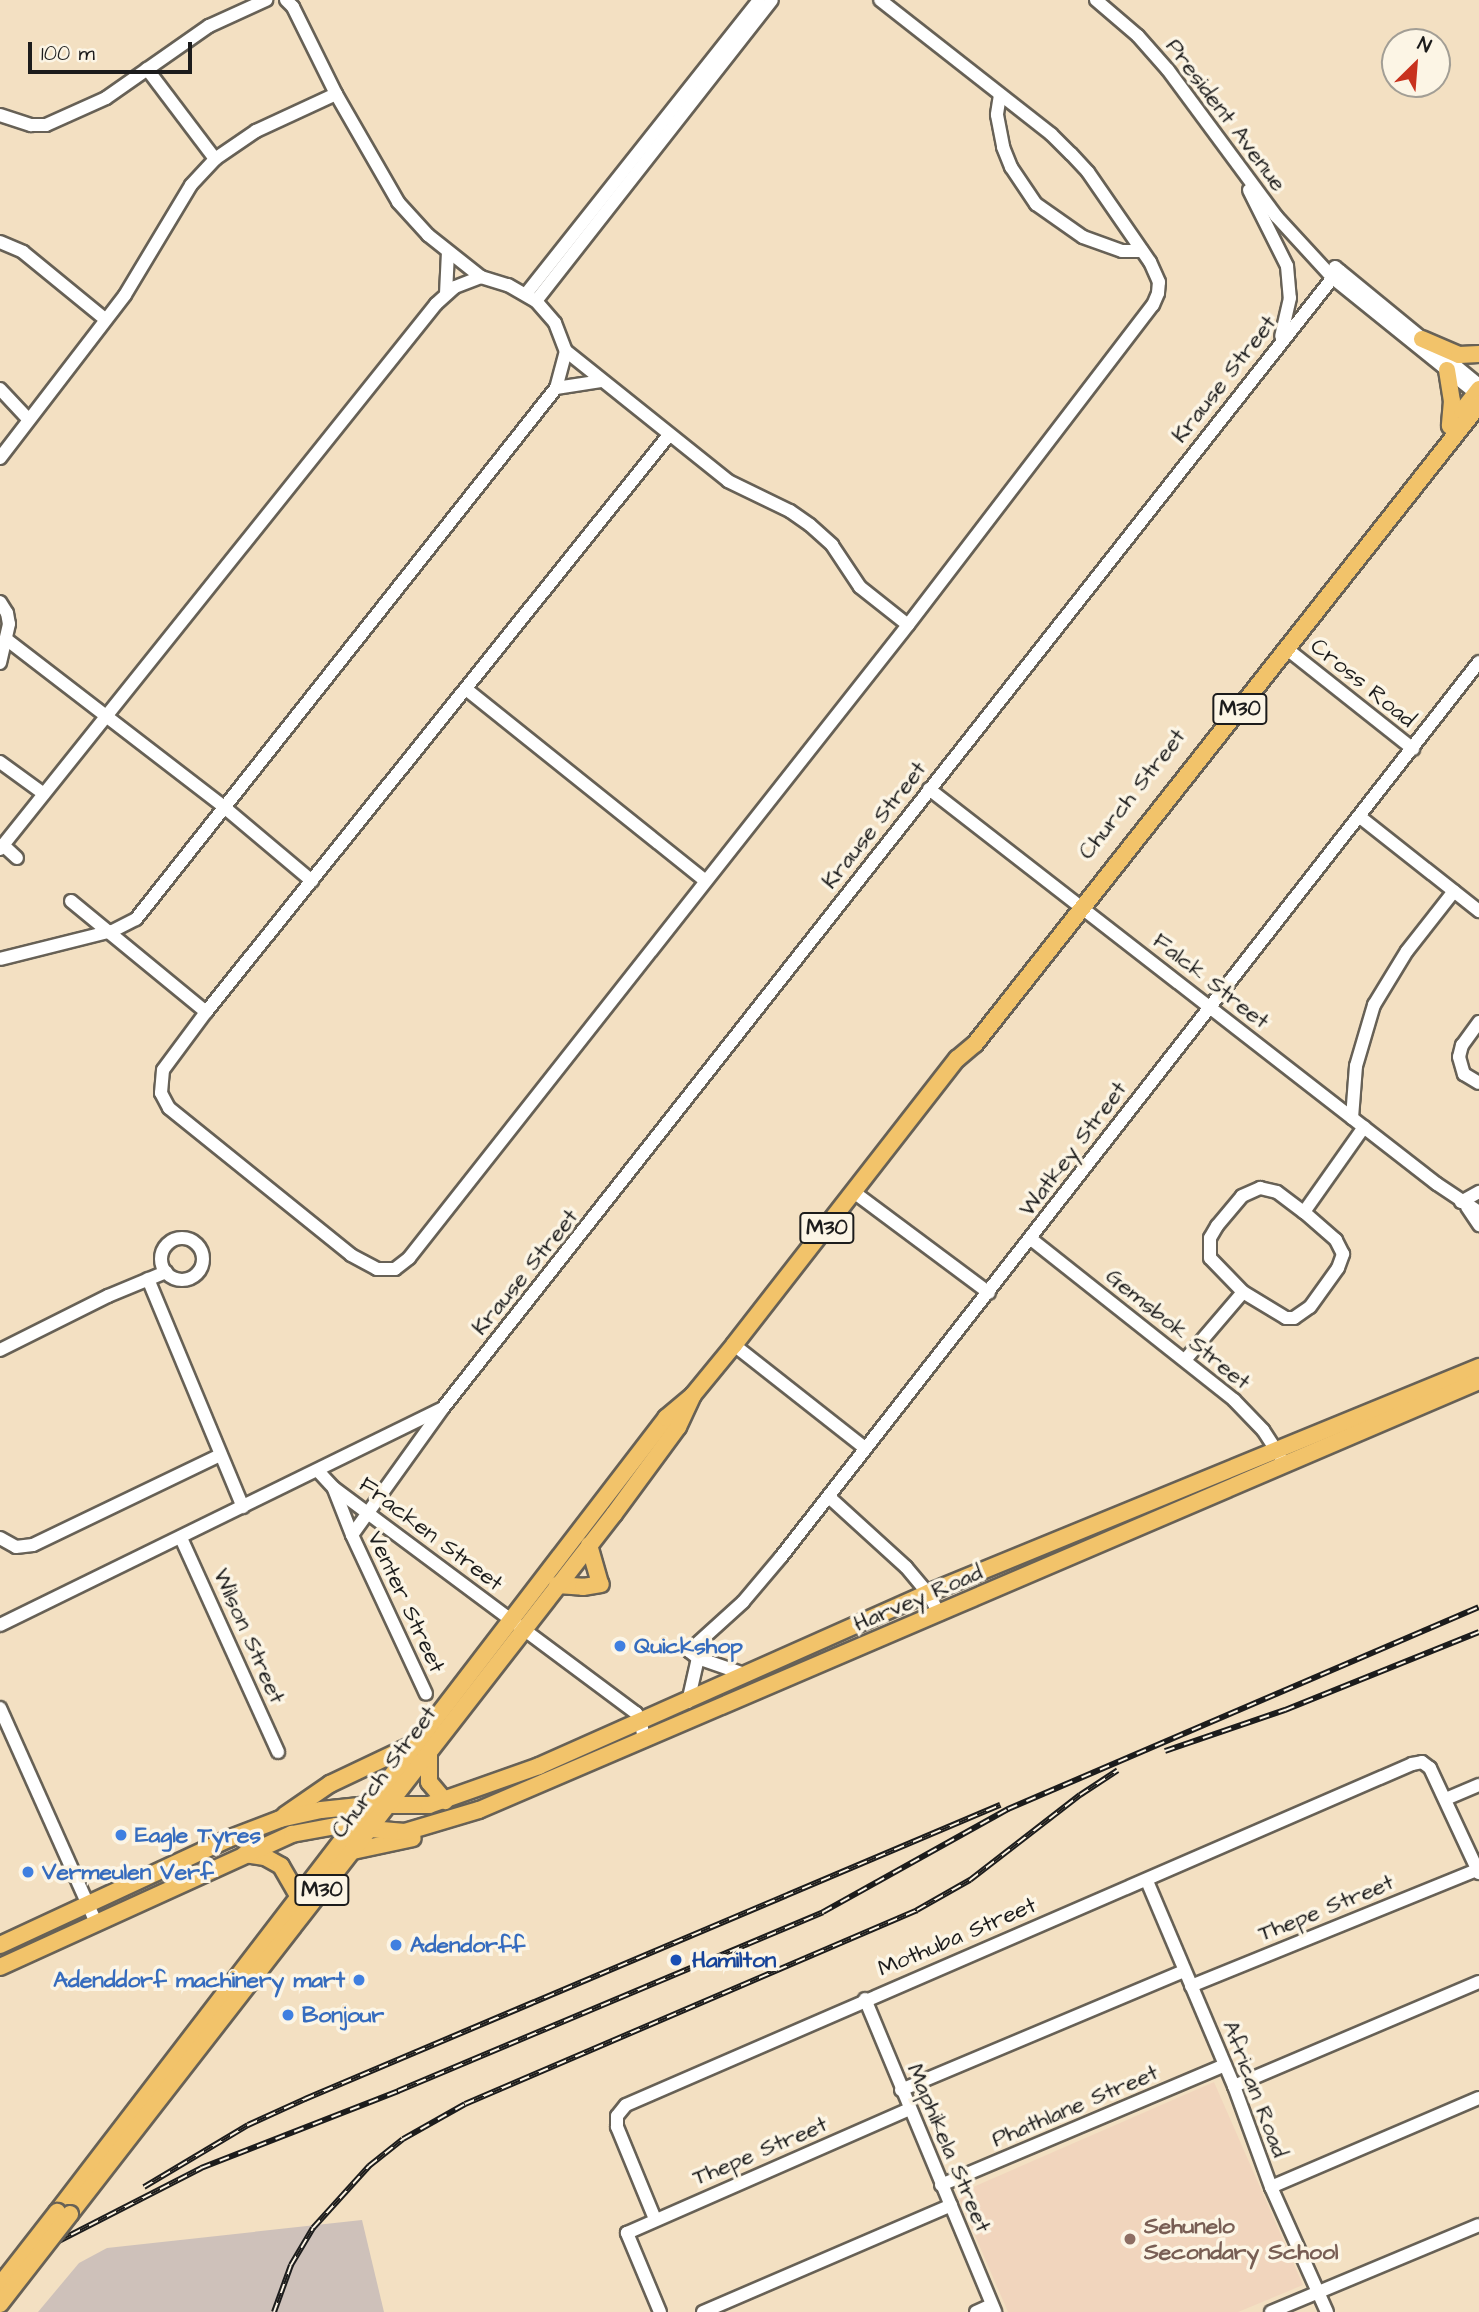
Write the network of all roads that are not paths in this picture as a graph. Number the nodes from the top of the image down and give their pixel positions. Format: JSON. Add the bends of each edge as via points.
{"nodes":[{"id":1,"x":266,"y":0,"type":"edge"},
{"id":2,"x":286,"y":0,"type":"edge"},
{"id":3,"x":759,"y":0,"type":"edge"},
{"id":4,"x":772,"y":0,"type":"edge"},
{"id":5,"x":880,"y":0,"type":"edge"},
{"id":6,"x":1096,"y":0,"type":"edge"},
{"id":7,"x":147,"y":69,"type":"junction"},
{"id":8,"x":336,"y":94,"type":"junction"},
{"id":9,"x":1000,"y":95,"type":"junction"},
{"id":10,"x":0,"y":115,"type":"edge"},
{"id":11,"x":1230,"y":155,"type":"junction"},
{"id":12,"x":215,"y":159,"type":"junction"},
{"id":13,"x":0,"y":242,"type":"edge"},
{"id":14,"x":1142,"y":251,"type":"junction"},
{"id":15,"x":448,"y":252,"type":"junction"},
{"id":16,"x":1336,"y":274,"type":"junction"},
{"id":17,"x":481,"y":277,"type":"junction"},
{"id":18,"x":446,"y":294,"type":"junction"},
{"id":19,"x":531,"y":298,"type":"junction"},
{"id":20,"x":104,"y":319,"type":"junction"},
{"id":21,"x":1422,"y":339,"type":"junction"},
{"id":22,"x":1279,"y":343,"type":"junction"},
{"id":23,"x":566,"y":351,"type":"junction"},
{"id":24,"x":1479,"y":354,"type":"edge"},
{"id":25,"x":1447,"y":370,"type":"junction"},
{"id":26,"x":602,"y":381,"type":"junction"},
{"id":27,"x":556,"y":388,"type":"junction"},
{"id":28,"x":0,"y":389,"type":"edge"},
{"id":29,"x":1478,"y":394,"type":"edge"},
{"id":30,"x":29,"y":420,"type":"junction"},
{"id":31,"x":1450,"y":426,"type":"junction"},
{"id":32,"x":669,"y":435,"type":"junction"},
{"id":33,"x":0,"y":458,"type":"edge"},
{"id":34,"x":0,"y":602,"type":"edge"},
{"id":35,"x":908,"y":625,"type":"junction"},
{"id":36,"x":6,"y":639,"type":"junction"},
{"id":37,"x":1287,"y":649,"type":"junction"},
{"id":38,"x":0,"y":663,"type":"edge"},
{"id":39,"x":1479,"y":663,"type":"edge"},
{"id":40,"x":466,"y":689,"type":"junction"},
{"id":41,"x":105,"y":717,"type":"junction"},
{"id":42,"x":1413,"y":749,"type":"junction"},
{"id":43,"x":0,"y":762,"type":"edge"},
{"id":44,"x":929,"y":789,"type":"junction"},
{"id":45,"x":44,"y":794,"type":"junction"},
{"id":46,"x":224,"y":807,"type":"junction"},
{"id":47,"x":1360,"y":817,"type":"junction"},
{"id":48,"x":1,"y":847,"type":"edge"},
{"id":49,"x":17,"y":858,"type":"dead end"},
{"id":50,"x":312,"y":881,"type":"junction"},
{"id":51,"x":706,"y":881,"type":"junction"},
{"id":52,"x":1454,"y":891,"type":"junction"},
{"id":53,"x":71,"y":901,"type":"dead end"},
{"id":54,"x":1080,"y":905,"type":"junction"},
{"id":55,"x":1479,"y":912,"type":"edge"},
{"id":56,"x":112,"y":931,"type":"junction"},
{"id":57,"x":0,"y":959,"type":"edge"},
{"id":58,"x":1209,"y":1006,"type":"junction"},
{"id":59,"x":206,"y":1012,"type":"junction"},
{"id":60,"x":1479,"y":1022,"type":"edge"},
{"id":61,"x":1479,"y":1083,"type":"edge"},
{"id":62,"x":1352,"y":1118,"type":"junction"},
{"id":63,"x":1364,"y":1127,"type":"junction"},
{"id":64,"x":1479,"y":1192,"type":"edge"},
{"id":65,"x":855,"y":1193,"type":"junction"},
{"id":66,"x":1464,"y":1204,"type":"junction"},
{"id":67,"x":1304,"y":1212,"type":"junction"},
{"id":68,"x":1479,"y":1212,"type":"edge"},
{"id":69,"x":1479,"y":1225,"type":"edge"},
{"id":70,"x":1031,"y":1240,"type":"junction"},
{"id":71,"x":166,"y":1272,"type":"dead end"},
{"id":72,"x":148,"y":1279,"type":"junction"},
{"id":73,"x":1243,"y":1292,"type":"junction"},
{"id":74,"x":989,"y":1293,"type":"junction"},
{"id":75,"x":734,"y":1345,"type":"junction"},
{"id":76,"x":0,"y":1350,"type":"edge"},
{"id":77,"x":1185,"y":1360,"type":"junction"},
{"id":78,"x":1479,"y":1367,"type":"edge"},
{"id":79,"x":1479,"y":1381,"type":"edge"},
{"id":80,"x":693,"y":1395,"type":"junction"},
{"id":81,"x":443,"y":1408,"type":"junction"},
{"id":82,"x":865,"y":1448,"type":"junction"},
{"id":83,"x":1275,"y":1448,"type":"junction"},
{"id":84,"x":220,"y":1455,"type":"junction"},
{"id":85,"x":1285,"y":1465,"type":"junction"},
{"id":86,"x":318,"y":1471,"type":"junction"},
{"id":87,"x":334,"y":1488,"type":"junction"},
{"id":88,"x":829,"y":1497,"type":"junction"},
{"id":89,"x":243,"y":1507,"type":"junction"},
{"id":90,"x":368,"y":1511,"type":"junction"},
{"id":91,"x":352,"y":1535,"type":"junction"},
{"id":92,"x":0,"y":1538,"type":"edge"},
{"id":93,"x":181,"y":1538,"type":"junction"},
{"id":94,"x":589,"y":1545,"type":"junction"},
{"id":95,"x":556,"y":1585,"type":"junction"},
{"id":96,"x":928,"y":1593,"type":"junction"},
{"id":97,"x":939,"y":1614,"type":"junction"},
{"id":98,"x":515,"y":1624,"type":"junction"},
{"id":99,"x":0,"y":1625,"type":"edge"},
{"id":100,"x":694,"y":1655,"type":"junction"},
{"id":101,"x":748,"y":1675,"type":"junction"},
{"id":102,"x":426,"y":1694,"type":"dead end"},
{"id":103,"x":688,"y":1702,"type":"junction"},
{"id":104,"x":0,"y":1708,"type":"edge"},
{"id":105,"x":641,"y":1722,"type":"junction"},
{"id":106,"x":643,"y":1741,"type":"junction"},
{"id":107,"x":422,"y":1746,"type":"junction"},
{"id":108,"x":278,"y":1752,"type":"dead end"},
{"id":109,"x":539,"y":1766,"type":"junction"},
{"id":110,"x":545,"y":1782,"type":"junction"},
{"id":111,"x":1479,"y":1785,"type":"edge"},
{"id":112,"x":1446,"y":1799,"type":"junction"},
{"id":113,"x":445,"y":1801,"type":"junction"},
{"id":114,"x":369,"y":1805,"type":"junction"},
{"id":115,"x":386,"y":1806,"type":"junction"},
{"id":116,"x":480,"y":1810,"type":"junction"},
{"id":117,"x":280,"y":1819,"type":"junction"},
{"id":118,"x":351,"y":1827,"type":"junction"},
{"id":119,"x":370,"y":1830,"type":"junction"},
{"id":120,"x":353,"y":1851,"type":"junction"},
{"id":121,"x":245,"y":1854,"type":"junction"},
{"id":122,"x":1478,"y":1870,"type":"edge"},
{"id":123,"x":1147,"y":1881,"type":"junction"},
{"id":124,"x":298,"y":1896,"type":"junction"},
{"id":125,"x":89,"y":1906,"type":"junction"},
{"id":126,"x":96,"y":1923,"type":"junction"},
{"id":127,"x":0,"y":1945,"type":"edge"},
{"id":128,"x":0,"y":1967,"type":"edge"},
{"id":129,"x":1184,"y":1971,"type":"junction"},
{"id":130,"x":1479,"y":1982,"type":"edge"},
{"id":131,"x":1191,"y":1986,"type":"junction"},
{"id":132,"x":865,"y":1999,"type":"junction"},
{"id":133,"x":1225,"y":2065,"type":"junction"},
{"id":134,"x":1234,"y":2086,"type":"junction"},
{"id":135,"x":901,"y":2090,"type":"junction"},
{"id":136,"x":1479,"y":2098,"type":"edge"},
{"id":137,"x":909,"y":2109,"type":"junction"},
{"id":138,"x":941,"y":2185,"type":"junction"},
{"id":139,"x":1271,"y":2187,"type":"junction"},
{"id":140,"x":951,"y":2205,"type":"junction"},
{"id":141,"x":63,"y":2213,"type":"junction"},
{"id":142,"x":655,"y":2219,"type":"junction"},
{"id":143,"x":1479,"y":2225,"type":"edge"},
{"id":144,"x":0,"y":2284,"type":"edge"},
{"id":145,"x":1318,"y":2292,"type":"junction"},
{"id":146,"x":0,"y":2304,"type":"edge"},
{"id":147,"x":994,"y":2309,"type":"edge"},
{"id":148,"x":660,"y":2312,"type":"edge"},
{"id":149,"x":703,"y":2312,"type":"edge"},
{"id":150,"x":975,"y":2312,"type":"edge"},
{"id":151,"x":1271,"y":2312,"type":"edge"},
{"id":152,"x":1327,"y":2312,"type":"edge"}],
"edges":[{"from":1,"to":7,"type":"street","via":[[209,26]]},
{"from":2,"to":8,"type":"street"},
{"from":3,"to":19,"type":"street"},
{"from":4,"to":19,"type":"street"},
{"from":5,"to":9,"type":"street"},
{"from":6,"to":11,"type":"street","name":"President Avenue","via":[[1168,70]]},
{"from":7,"to":10,"type":"street","via":[[106,98],[46,125]]},
{"from":7,"to":12,"type":"street"},
{"from":8,"to":12,"type":"street","via":[[256,131]]},
{"from":8,"to":15,"type":"street","via":[[398,202]]},
{"from":9,"to":14,"type":"street","via":[[1080,163]]},
{"from":9,"to":14,"type":"street","via":[[997,115],[1003,147],[1036,204],[1083,237],[1122,251]]},
{"from":11,"to":16,"type":"street","name":"President Avenue","via":[[1276,216]]},
{"from":11,"to":22,"type":"street","via":[[1287,266],[1290,298]]},
{"from":12,"to":20,"type":"street","via":[[191,185],[125,295]]},
{"from":13,"to":20,"type":"street","via":[[23,252]]},
{"from":14,"to":35,"type":"street","via":[[1159,282],[1153,305]]},
{"from":15,"to":17,"type":"street"},
{"from":15,"to":18,"type":"street"},
{"from":16,"to":21,"type":"street","name":"President Avenue"},
{"from":16,"to":22,"type":"street","name":"Krause Street"},
{"from":16,"to":25,"type":"street","name":"President Avenue"},
{"from":17,"to":18,"type":"street"},
{"from":17,"to":19,"type":"street"},
{"from":18,"to":41,"type":"street"},
{"from":19,"to":23,"type":"street","via":[[555,323]]},
{"from":20,"to":30,"type":"street"},
{"from":21,"to":24,"type":"main road","via":[[1459,355]]},
{"from":21,"to":29,"type":"street","name":"President Avenue"},
{"from":22,"to":44,"type":"street","name":"Krause Street"},
{"from":23,"to":26,"type":"street"},
{"from":23,"to":27,"type":"street"},
{"from":25,"to":29,"type":"street","name":"President Avenue"},
{"from":25,"to":31,"type":"main road"},
{"from":26,"to":27,"type":"street"},
{"from":26,"to":32,"type":"street"},
{"from":27,"to":46,"type":"street"},
{"from":28,"to":30,"type":"street"},
{"from":29,"to":31,"type":"main road","name":"Church Street","number":"M30"},
{"from":29,"to":37,"type":"main road","name":"Church Street","number":"M30"},
{"from":30,"to":33,"type":"street"},
{"from":31,"to":54,"type":"main road","name":"Church Street","number":"M30"},
{"from":32,"to":35,"type":"street","via":[[728,481],[810,525],[832,545],[860,587]]},
{"from":32,"to":40,"type":"street"},
{"from":34,"to":36,"type":"street","via":[[7,613]]},
{"from":35,"to":51,"type":"street"},
{"from":36,"to":38,"type":"street"},
{"from":36,"to":41,"type":"street"},
{"from":37,"to":42,"type":"street","name":"Cross Road"},
{"from":37,"to":54,"type":"main road","name":"Church Street","number":"M30"},
{"from":39,"to":42,"type":"street","name":"Watkey Street"},
{"from":40,"to":50,"type":"street"},
{"from":40,"to":51,"type":"street"},
{"from":41,"to":45,"type":"street"},
{"from":41,"to":46,"type":"street"},
{"from":42,"to":47,"type":"street","name":"Watkey Street"},
{"from":43,"to":45,"type":"street"},
{"from":44,"to":54,"type":"street","name":"Falck Street"},
{"from":44,"to":81,"type":"street","name":"Krause Street"},
{"from":45,"to":48,"type":"street"},
{"from":46,"to":50,"type":"street"},
{"from":46,"to":56,"type":"street","via":[[136,919]]},
{"from":47,"to":52,"type":"street"},
{"from":47,"to":58,"type":"street","name":"Watkey Street"},
{"from":48,"to":49,"type":"street"},
{"from":50,"to":59,"type":"street"},
{"from":51,"to":59,"type":"street","via":[[409,1258],[395,1269],[377,1269],[351,1255],[164,1102],[160,1093],[163,1070]]},
{"from":52,"to":55,"type":"street"},
{"from":52,"to":62,"type":"street","via":[[1407,951],[1374,1005],[1356,1066]]},
{"from":53,"to":56,"type":"street"},
{"from":54,"to":58,"type":"street","name":"Falck Street"},
{"from":54,"to":65,"type":"main road","name":"Church Street","number":"M30"},
{"from":56,"to":57,"type":"street"},
{"from":56,"to":59,"type":"street"},
{"from":58,"to":62,"type":"street","name":"Falck Street"},
{"from":58,"to":70,"type":"street","name":"Watkey Street"},
{"from":60,"to":61,"type":"street","via":[[1459,1057],[1464,1074]]},
{"from":62,"to":63,"type":"street","name":"Falck Street"},
{"from":63,"to":66,"type":"street","name":"Falck Street"},
{"from":63,"to":67,"type":"street"},
{"from":64,"to":66,"type":"street"},
{"from":65,"to":74,"type":"street"},
{"from":65,"to":75,"type":"main road","name":"Church Street","number":"M30"},
{"from":66,"to":68,"type":"street","name":"Falck Street"},
{"from":66,"to":69,"type":"street","name":"Falck Street"},
{"from":67,"to":73,"type":"street","via":[[1277,1192],[1260,1188],[1242,1196],[1217,1226],[1210,1238],[1210,1258]]},
{"from":67,"to":73,"type":"street","via":[[1336,1240],[1343,1254],[1310,1307],[1286,1318]]},
{"from":70,"to":74,"type":"street","name":"Watkey Street"},
{"from":70,"to":77,"type":"street","name":"Gemsbok Street"},
{"from":71,"to":72,"type":"street"},
{"from":72,"to":76,"type":"street"},
{"from":72,"to":84,"type":"street"},
{"from":73,"to":77,"type":"street"},
{"from":74,"to":82,"type":"street","name":"Watkey Street"},
{"from":75,"to":80,"type":"main road","name":"Church Street","number":"M30"},
{"from":75,"to":82,"type":"street"},
{"from":77,"to":83,"type":"street","name":"Gemsbok Street","via":[[1251,1416]]},
{"from":78,"to":83,"type":"main road","name":"Harvey Road"},
{"from":79,"to":85,"type":"main road","name":"Harvey Road"},
{"from":80,"to":94,"type":"main road","name":"Church Street","number":"M30","via":[[678,1427]]},
{"from":80,"to":98,"type":"main road","name":"Church Street","number":"M30","via":[[666,1418]]},
{"from":81,"to":86,"type":"street","name":"Krause Street"},
{"from":81,"to":90,"type":"street","name":"Krause Street"},
{"from":82,"to":88,"type":"street","name":"Watkey Street"},
{"from":83,"to":85,"type":"street","name":"Gemsbok Street"},
{"from":83,"to":96,"type":"main road","name":"Harvey Road"},
{"from":84,"to":89,"type":"street"},
{"from":84,"to":92,"type":"street","via":[[33,1545],[16,1547]]},
{"from":85,"to":97,"type":"main road","name":"Harvey Road"},
{"from":86,"to":87,"type":"street","name":"Fracken Street"},
{"from":86,"to":89,"type":"street","name":"Krause Street"},
{"from":87,"to":90,"type":"street","name":"Fracken Street"},
{"from":87,"to":91,"type":"street","name":"Venter Street"},
{"from":88,"to":96,"type":"street"},
{"from":88,"to":100,"type":"street","name":"Watkey Street"},
{"from":89,"to":93,"type":"street","name":"Krause Street"},
{"from":90,"to":91,"type":"street","name":"Krause Street"},
{"from":90,"to":98,"type":"street","name":"Fracken Street"},
{"from":91,"to":102,"type":"street","name":"Venter Street"},
{"from":93,"to":99,"type":"street","name":"Krause Street"},
{"from":93,"to":108,"type":"street","name":"Wilson Street"},
{"from":94,"to":95,"type":"main road","name":"Church Street","number":"M30"},
{"from":94,"to":95,"type":"main road","via":[[601,1584]]},
{"from":95,"to":98,"type":"main road","name":"Church Street","number":"M30"},
{"from":96,"to":97,"type":"street"},
{"from":96,"to":101,"type":"main road","name":"Harvey Road"},
{"from":97,"to":106,"type":"main road","name":"Harvey Road"},
{"from":98,"to":105,"type":"street","name":"Fracken Street","via":[[636,1713]]},
{"from":98,"to":107,"type":"main road","name":"Church Street","number":"M30"},
{"from":100,"to":101,"type":"street"},
{"from":100,"to":103,"type":"street"},
{"from":101,"to":103,"type":"main road","name":"Harvey Road"},
{"from":103,"to":105,"type":"main road","name":"Harvey Road"},
{"from":104,"to":125,"type":"street"},
{"from":105,"to":106,"type":"street"},
{"from":105,"to":109,"type":"main road","name":"Harvey Road"},
{"from":106,"to":110,"type":"main road","name":"Harvey Road"},
{"from":107,"to":113,"type":"main road","via":[[427,1776]]},
{"from":107,"to":114,"type":"main road","name":"Church Street","number":"M30"},
{"from":107,"to":115,"type":"main road","name":"Church Street","number":"M30"},
{"from":107,"to":117,"type":"main road","via":[[324,1788]]},
{"from":109,"to":110,"type":"main road"},
{"from":109,"to":113,"type":"main road","name":"Harvey Road"},
{"from":110,"to":116,"type":"main road","name":"Harvey Road"},
{"from":111,"to":112,"type":"street"},
{"from":112,"to":122,"type":"street"},
{"from":112,"to":123,"type":"street","name":"Mothuba Street","via":[[1422,1762]]},
{"from":113,"to":115,"type":"main road","name":"Harvey Road"},
{"from":114,"to":115,"type":"main road","name":"Harvey Road"},
{"from":114,"to":117,"type":"main road","name":"Harvey Road"},
{"from":114,"to":118,"type":"main road","name":"Church Street","number":"M30"},
{"from":115,"to":119,"type":"main road","name":"Church Street","number":"M30"},
{"from":116,"to":119,"type":"main road","name":"Harvey Road","via":[[413,1831]]},
{"from":116,"to":120,"type":"main road","via":[[407,1840]]},
{"from":117,"to":125,"type":"main road"},
{"from":118,"to":119,"type":"main road","name":"Harvey Road"},
{"from":118,"to":121,"type":"main road","name":"Harvey Road","via":[[306,1829]]},
{"from":118,"to":124,"type":"main road","name":"Church Street","number":"M30"},
{"from":119,"to":120,"type":"main road","name":"Church Street","number":"M30"},
{"from":120,"to":141,"type":"main road","name":"Church Street","number":"M30"},
{"from":121,"to":124,"type":"main road","via":[[275,1861]]},
{"from":121,"to":126,"type":"main road","name":"Harvey Road"},
{"from":122,"to":131,"type":"street","name":"Thepe Street"},
{"from":123,"to":129,"type":"street","name":"African Road"},
{"from":123,"to":132,"type":"street","name":"Mothuba Street"},
{"from":124,"to":141,"type":"main road","name":"Church Street","number":"M30"},
{"from":125,"to":126,"type":"street"},
{"from":125,"to":127,"type":"main road"},
{"from":126,"to":128,"type":"main road","name":"Harvey Road"},
{"from":129,"to":131,"type":"street","name":"African Road"},
{"from":129,"to":135,"type":"street"},
{"from":130,"to":134,"type":"street"},
{"from":131,"to":133,"type":"street","name":"African Road"},
{"from":132,"to":135,"type":"street","name":"Maphikela Street"},
{"from":132,"to":142,"type":"street","name":"Mothuba Street","via":[[622,2108],[617,2127]]},
{"from":133,"to":134,"type":"street","name":"African Road"},
{"from":133,"to":138,"type":"street","name":"Phathlane Street"},
{"from":134,"to":139,"type":"street","name":"African Road"},
{"from":135,"to":137,"type":"street","name":"Maphikela Street"},
{"from":136,"to":139,"type":"street"},
{"from":137,"to":138,"type":"street","name":"Maphikela Street"},
{"from":137,"to":142,"type":"street","name":"Thepe Street"},
{"from":138,"to":140,"type":"street","name":"Maphikela Street"},
{"from":139,"to":145,"type":"street","name":"African Road"},
{"from":140,"to":147,"type":"street","name":"Maphikela Street"},
{"from":140,"to":149,"type":"street"},
{"from":141,"to":144,"type":"main road","name":"Church Street","number":"M30","bridge":true},
{"from":141,"to":146,"type":"main road","name":"Church Street","number":"M30","bridge":true},
{"from":142,"to":148,"type":"street","name":"Thepe Street","via":[[627,2233]]},
{"from":143,"to":145,"type":"street"},
{"from":145,"to":151,"type":"street"},
{"from":145,"to":152,"type":"street","name":"African Road"},
{"from":147,"to":150,"type":"street"}]}
